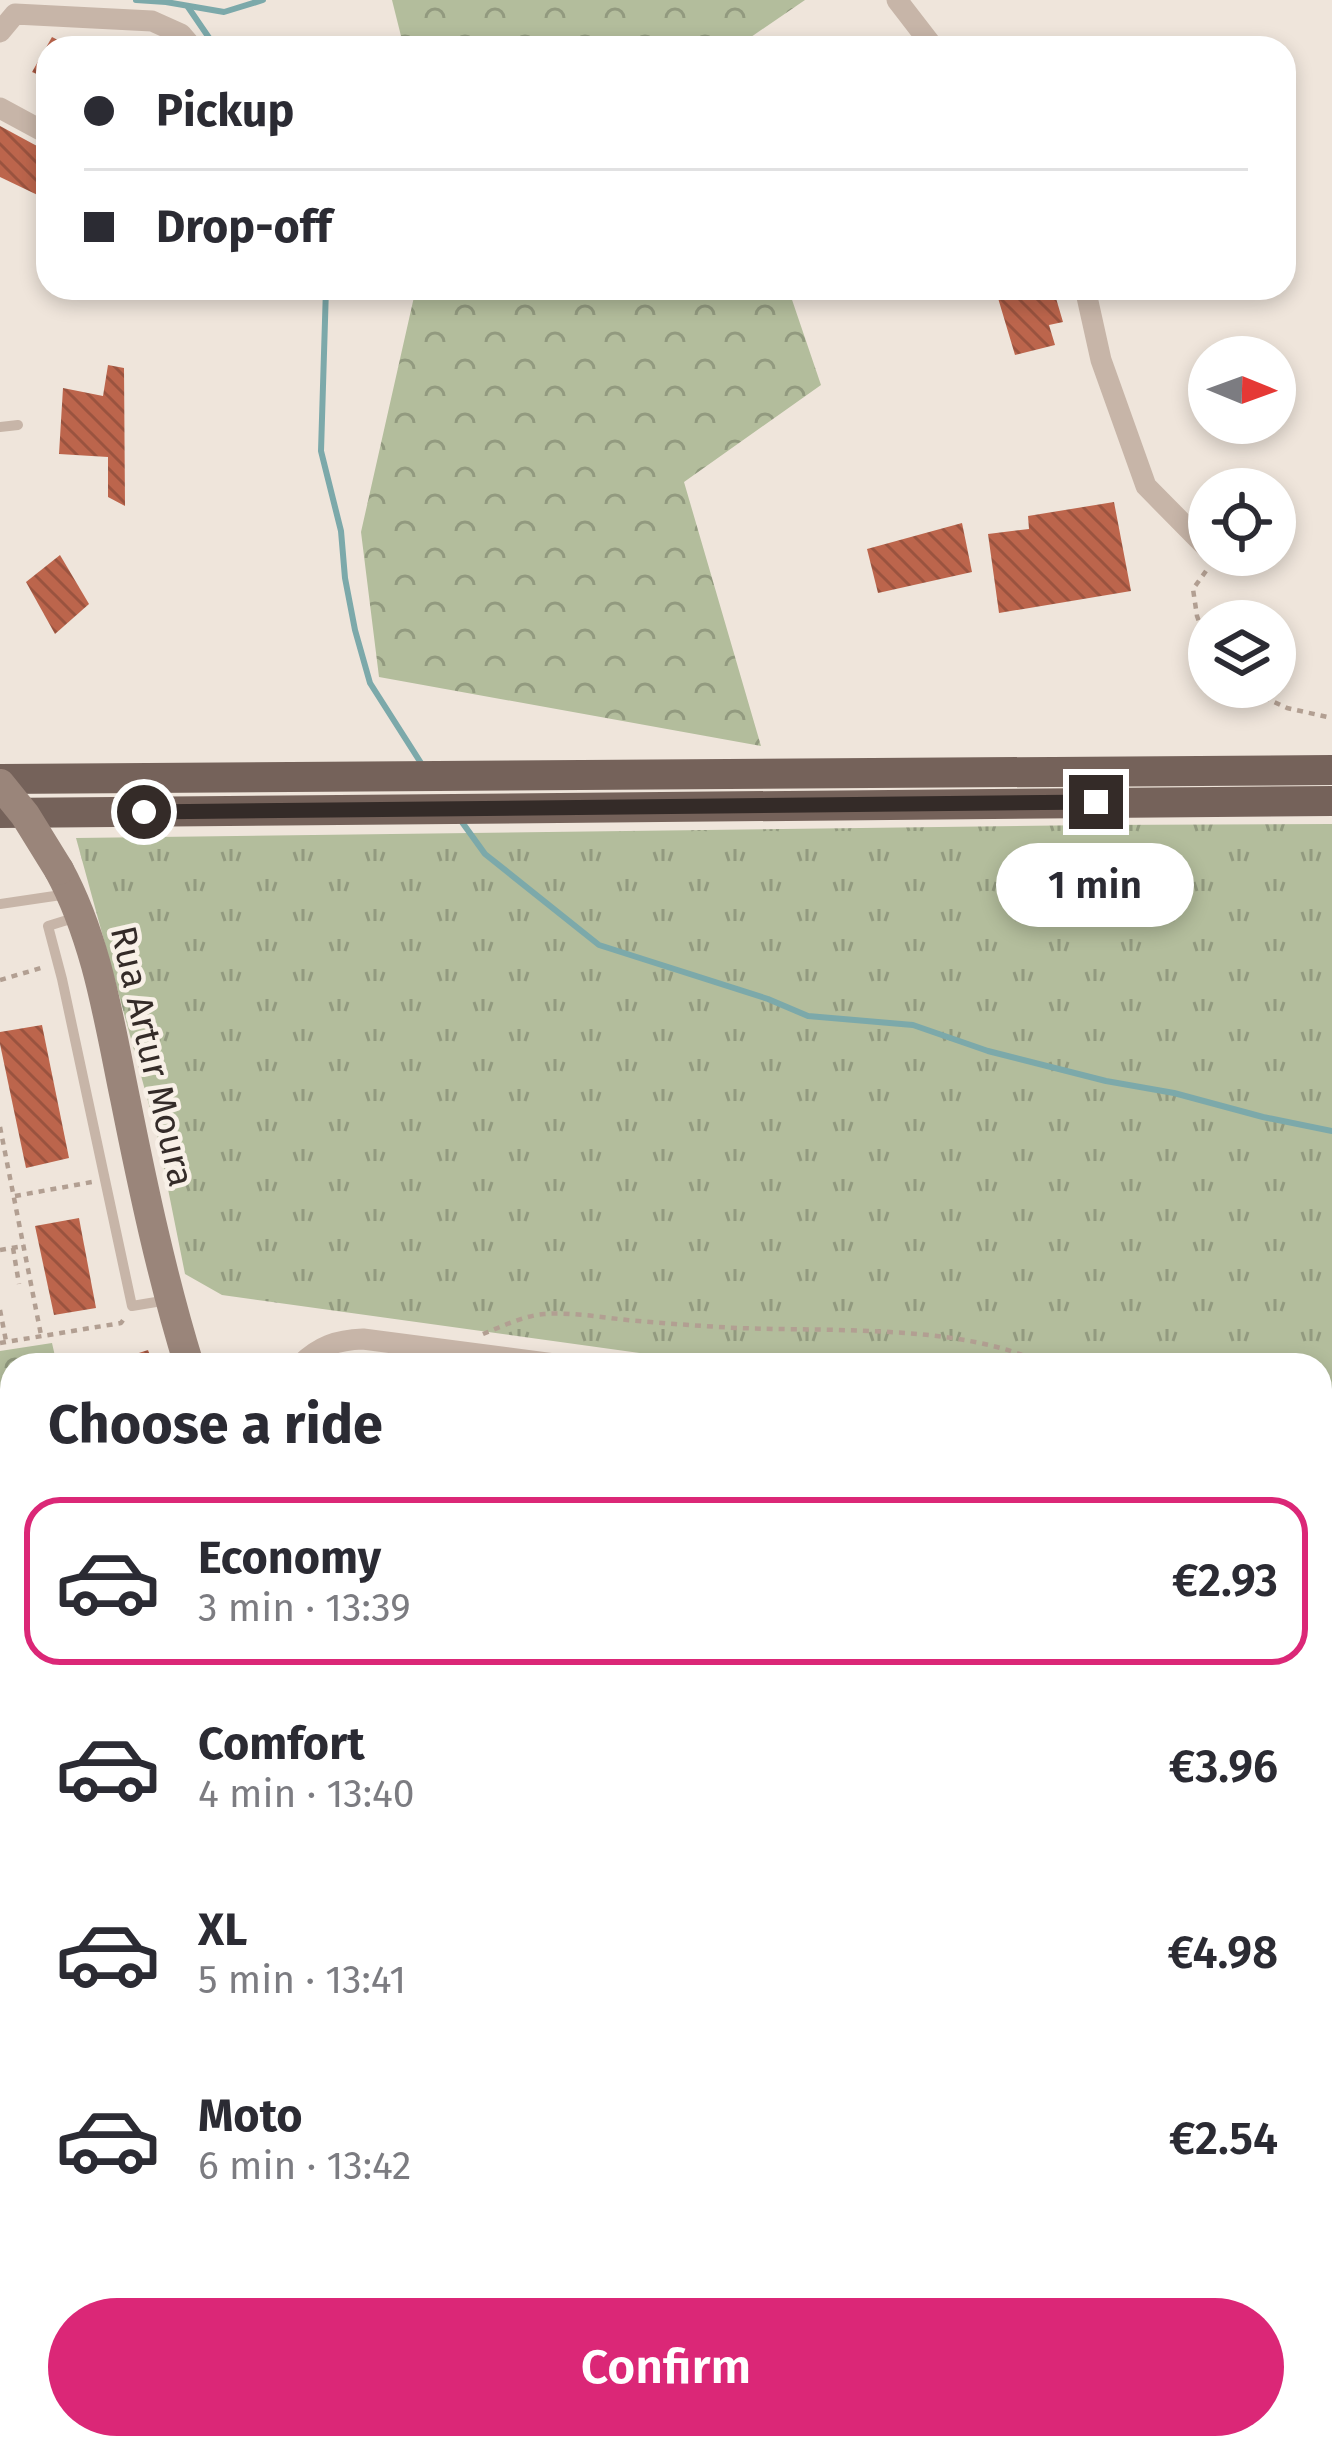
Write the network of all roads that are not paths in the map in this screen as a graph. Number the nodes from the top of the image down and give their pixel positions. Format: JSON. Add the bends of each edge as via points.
{"nodes":[{"id":1,"x":896,"y":0,"type":"edge"},
{"id":2,"x":0,"y":32,"type":"edge"},
{"id":3,"x":183,"y":36,"type":"edge"},
{"id":4,"x":924,"y":36,"type":"edge"},
{"id":5,"x":0,"y":107,"type":"edge"},
{"id":6,"x":36,"y":127,"type":"edge"},
{"id":7,"x":1088,"y":300,"type":"edge"},
{"id":8,"x":19,"y":425,"type":"dead end"},
{"id":9,"x":0,"y":427,"type":"edge"},
{"id":10,"x":1188,"y":529,"type":"edge"},
{"id":11,"x":1332,"y":770,"type":"edge"},
{"id":12,"x":0,"y":782,"type":"edge"},
{"id":13,"x":1332,"y":801,"type":"edge"},
{"id":14,"x":0,"y":813,"type":"edge"},
{"id":15,"x":70,"y":893,"type":"junction"},
{"id":16,"x":0,"y":904,"type":"edge"},
{"id":17,"x":170,"y":1300,"type":"junction"},
{"id":18,"x":187,"y":1353,"type":"edge"},
{"id":19,"x":315,"y":1353,"type":"edge"},
{"id":20,"x":437,"y":1353,"type":"edge"}],
"edges":[{"from":1,"to":4,"type":"street"},
{"from":2,"to":3,"type":"street","via":[[15,14],[152,22]]},
{"from":5,"to":6,"type":"street"},
{"from":7,"to":10,"type":"street","via":[[1146,486]]},
{"from":8,"to":9,"type":"lane"},
{"from":11,"to":12,"type":"main road"},
{"from":12,"to":15,"type":"main road","name":"Rua Artur Moura","bridge":true},
{"from":13,"to":14,"type":"main road"},
{"from":15,"to":16,"type":"lane"},
{"from":15,"to":17,"type":"main road","name":"Rua Artur Moura","via":[[100,984]]},
{"from":15,"to":17,"type":"lane","via":[[48,926],[132,1306]]},
{"from":17,"to":18,"type":"main road","name":"Rua Artur Moura"},
{"from":19,"to":20,"type":"street","via":[[363,1339]]}]}
